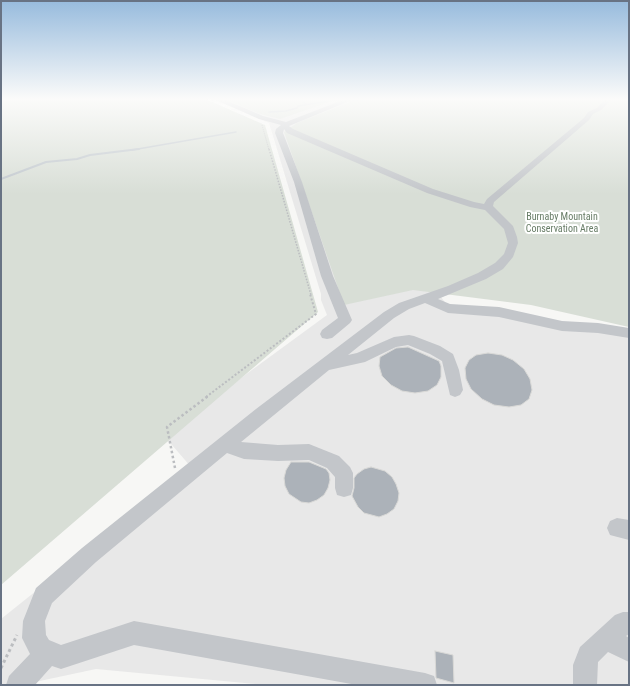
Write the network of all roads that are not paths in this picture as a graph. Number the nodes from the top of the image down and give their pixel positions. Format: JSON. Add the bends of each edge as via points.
{"nodes":[{"id":1,"x":280,"y":130,"type":"edge"},
{"id":2,"x":289,"y":130,"type":"edge"},
{"id":3,"x":574,"y":130,"type":"edge"},
{"id":4,"x":488,"y":207,"type":"junction"},
{"id":5,"x":424,"y":298,"type":"junction"},
{"id":6,"x":629,"y":333,"type":"edge"},
{"id":7,"x":327,"y":334,"type":"dead end"},
{"id":8,"x":326,"y":366,"type":"junction"},
{"id":9,"x":455,"y":390,"type":"dead end"},
{"id":10,"x":225,"y":444,"type":"junction"},
{"id":11,"x":344,"y":488,"type":"dead end"},
{"id":12,"x":629,"y":623,"type":"edge"},
{"id":13,"x":607,"y":639,"type":"junction"},
{"id":14,"x":629,"y":650,"type":"edge"},
{"id":15,"x":48,"y":652,"type":"junction"},
{"id":16,"x":18,"y":685,"type":"edge"},
{"id":17,"x":425,"y":685,"type":"edge"},
{"id":18,"x":585,"y":685,"type":"edge"}],
"edges":[{"from":1,"to":7,"type":"lane","via":[[327,276],[345,320]]},
{"from":2,"to":4,"type":"lane","via":[[430,191],[473,205]]},
{"from":3,"to":4,"type":"lane","via":[[490,201]]},
{"from":4,"to":5,"type":"lane","via":[[509,228],[513,243],[509,256],[487,274]]},
{"from":5,"to":6,"type":"lane","via":[[448,308],[499,312],[562,326]]},
{"from":5,"to":8,"type":"lane","via":[[389,315]]},
{"from":8,"to":9,"type":"lane","via":[[360,358],[394,342],[409,340],[448,358]]},
{"from":8,"to":10,"type":"lane"},
{"from":10,"to":11,"type":"lane","via":[[244,451],[278,454],[309,452],[333,462],[344,473]]},
{"from":10,"to":15,"type":"lane","via":[[89,555],[44,596],[34,621],[34,638],[41,650]]},
{"from":12,"to":13,"type":"lane","via":[[623,622]]},
{"from":13,"to":14,"type":"lane"},
{"from":13,"to":18,"type":"lane","via":[[588,655]]},
{"from":15,"to":16,"type":"lane"},
{"from":15,"to":17,"type":"lane","via":[[61,657],[134,633]]}]}
